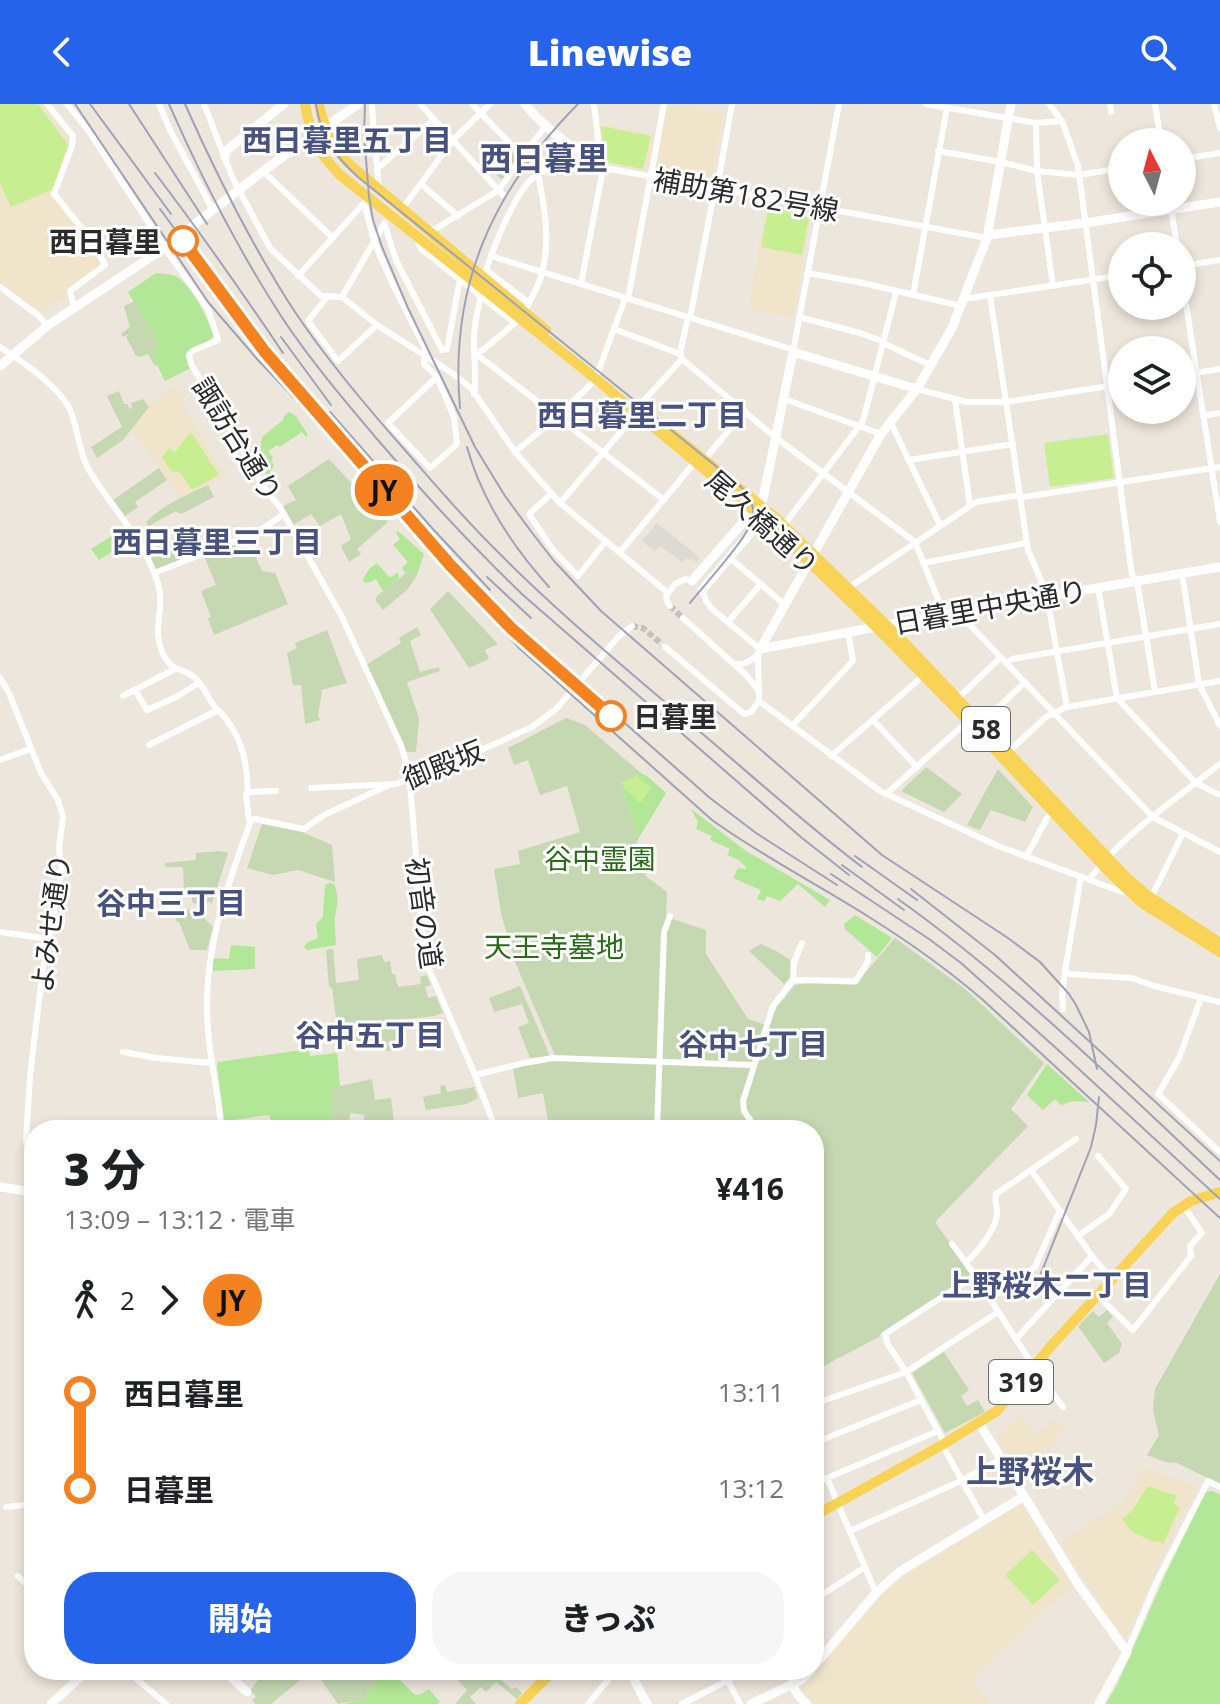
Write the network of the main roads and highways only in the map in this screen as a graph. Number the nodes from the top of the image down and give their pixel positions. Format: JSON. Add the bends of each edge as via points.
{"nodes":[{"id":1,"x":305,"y":104,"type":"edge"},
{"id":2,"x":319,"y":104,"type":"edge"},
{"id":3,"x":522,"y":314,"type":"junction"},
{"id":4,"x":759,"y":511,"type":"junction"},
{"id":5,"x":812,"y":558,"type":"junction"},
{"id":6,"x":880,"y":625,"type":"junction"},
{"id":7,"x":1005,"y":755,"type":"junction"},
{"id":8,"x":1104,"y":860,"type":"junction"},
{"id":9,"x":1220,"y":943,"type":"edge"},
{"id":10,"x":1220,"y":952,"type":"edge"},
{"id":11,"x":1220,"y":1192,"type":"edge"},
{"id":12,"x":824,"y":1511,"type":"edge"},
{"id":13,"x":544,"y":1680,"type":"edge"},
{"id":14,"x":520,"y":1704,"type":"edge"}],
"edges":[{"from":1,"to":3,"type":"main road","name":"尾久橋通り","number":"58","via":[[318,150],[366,200]]},
{"from":2,"to":3,"type":"main road","name":"尾久橋通り","number":"58","via":[[325,127],[348,163]]},
{"from":3,"to":4,"type":"main road","name":"尾久橋通り","number":"58"},
{"from":4,"to":5,"type":"main road","name":"尾久橋通り","number":"58"},
{"from":4,"to":5,"type":"main road","name":"尾久橋通り","number":"58","via":[[784,525]]},
{"from":5,"to":6,"type":"main road","name":"尾久橋通り","number":"58"},
{"from":5,"to":6,"type":"main road","name":"尾久橋通り","number":"58"},
{"from":6,"to":7,"type":"main road","name":"尾久橋通り","number":"58","via":[[923,676]]},
{"from":6,"to":7,"type":"main road","name":"尾久橋通り","number":"58","via":[[957,699]]},
{"from":7,"to":8,"type":"main road","name":"尾久橋通り","number":"58"},
{"from":8,"to":9,"type":"main road","name":"尾久橋通り","number":"58"},
{"from":8,"to":10,"type":"main road","name":"尾久橋通り","number":"58","via":[[1142,903]]},
{"from":11,"to":12,"type":"main road","number":"319","via":[[1187,1203],[1163,1223],[1001,1407]]},
{"from":13,"to":14,"type":"main road"}]}
